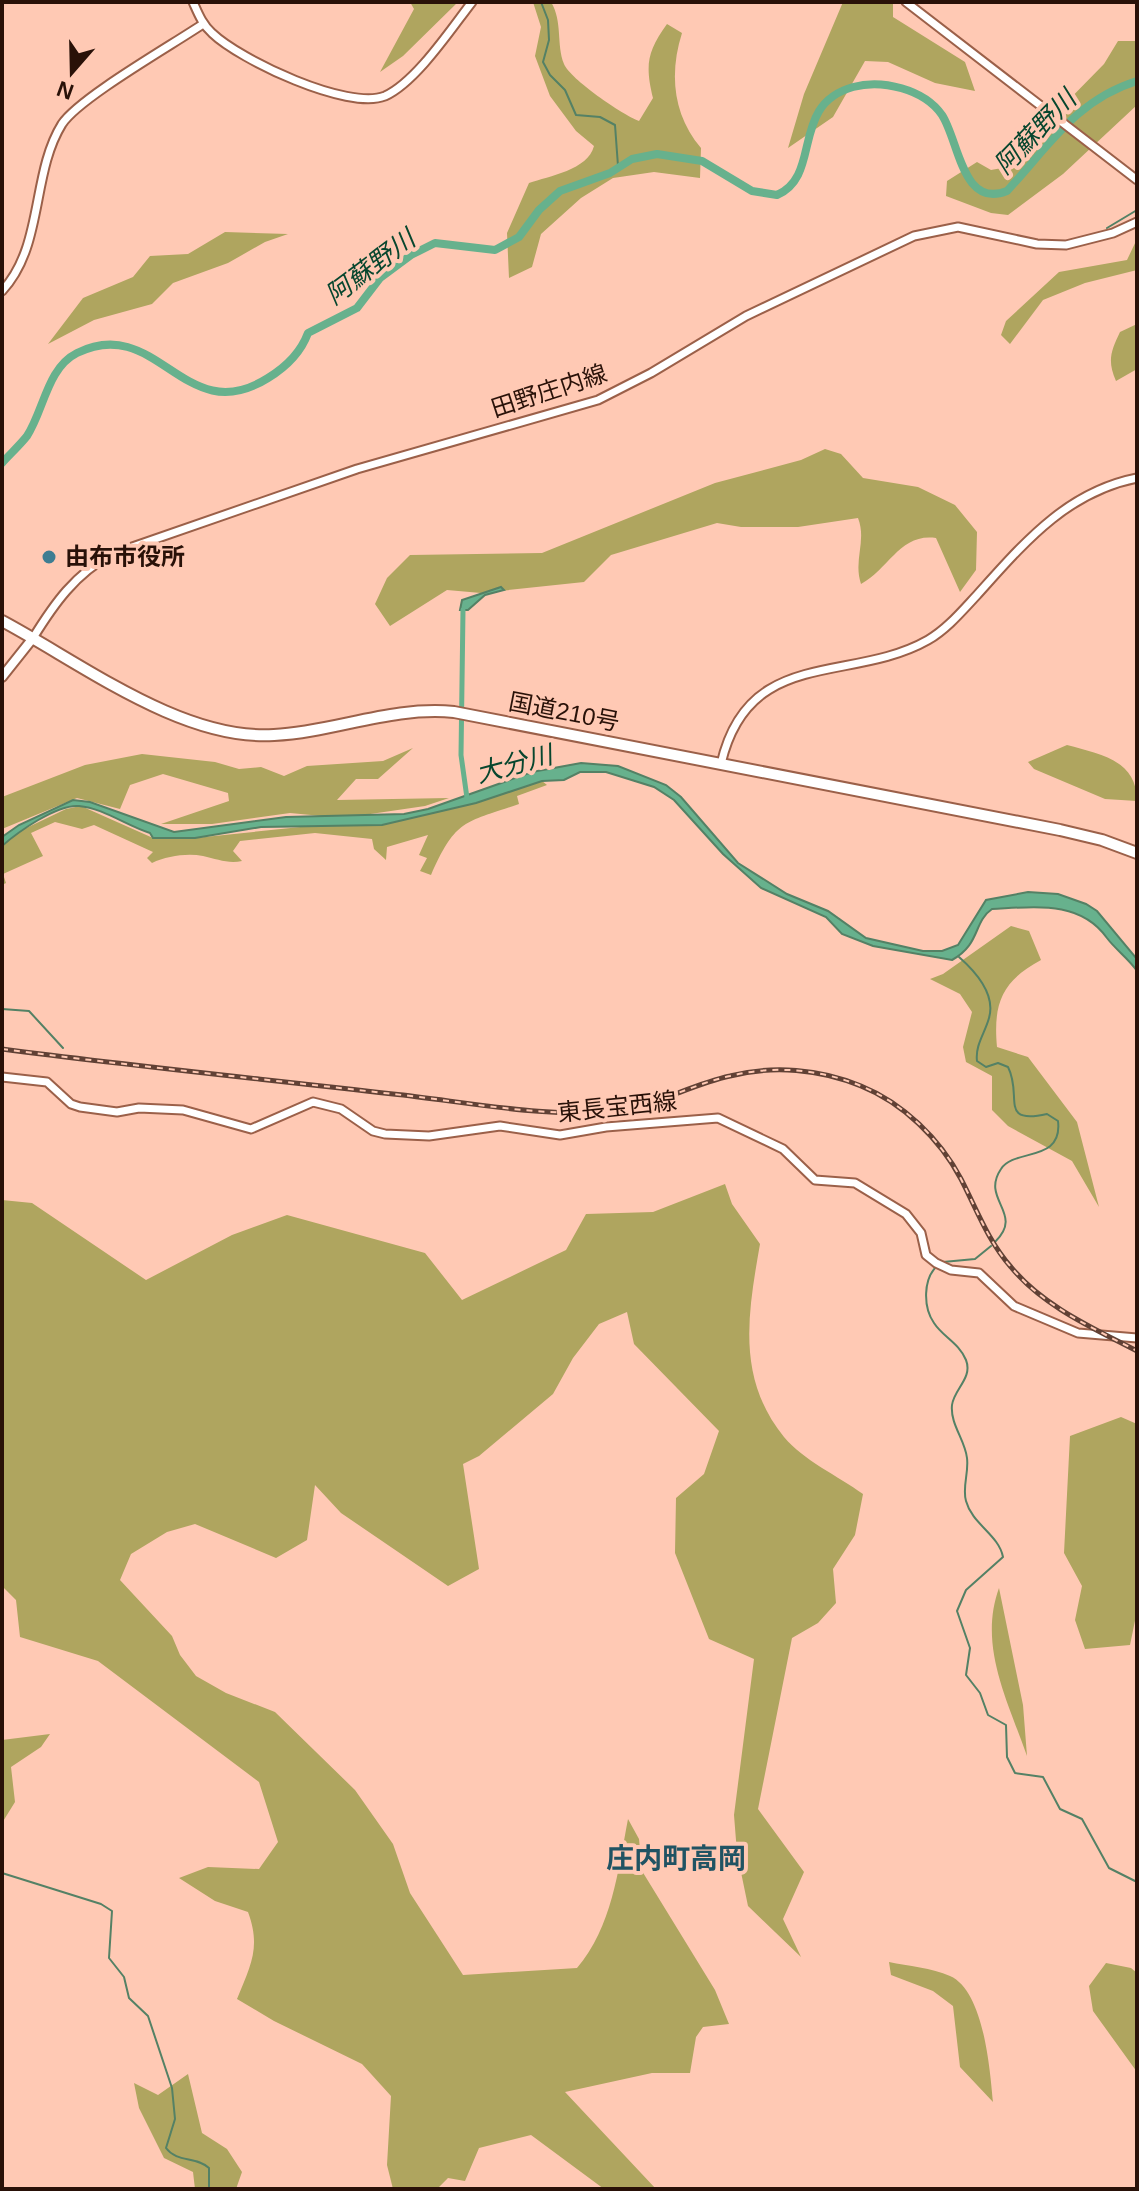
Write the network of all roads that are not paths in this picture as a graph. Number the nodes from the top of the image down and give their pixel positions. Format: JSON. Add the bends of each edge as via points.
{"nodes":[{"id":1,"x":193,"y":2,"type":"edge"},
{"id":2,"x":472,"y":2,"type":"edge"},
{"id":3,"x":907,"y":3,"type":"edge"},
{"id":4,"x":203,"y":24,"type":"junction"},
{"id":5,"x":1137,"y":180,"type":"edge"},
{"id":6,"x":1137,"y":222,"type":"edge"},
{"id":7,"x":2,"y":291,"type":"edge"},
{"id":8,"x":1137,"y":478,"type":"edge"},
{"id":9,"x":2,"y":621,"type":"edge"},
{"id":10,"x":33,"y":638,"type":"junction"},
{"id":11,"x":2,"y":677,"type":"edge"},
{"id":12,"x":721,"y":764,"type":"junction"},
{"id":13,"x":1137,"y":853,"type":"edge"},
{"id":14,"x":2,"y":1077,"type":"edge"},
{"id":15,"x":1137,"y":1338,"type":"edge"}],
"edges":[{"from":1,"to":4,"type":"main road"},
{"from":2,"to":4,"type":"main road","via":[[401,86],[371,99],[338,94],[251,60]]},
{"from":3,"to":5,"type":"main road"},
{"from":4,"to":7,"type":"main road","via":[[64,121],[51,146],[20,265]]},
{"from":6,"to":10,"type":"main road","name":"田野庄内線","via":[[1066,245],[958,227],[914,236],[746,316],[598,400],[346,472],[112,554],[64,592]]},
{"from":8,"to":12,"type":"main road","via":[[1096,490],[1052,517],[928,640],[772,686],[732,732]]},
{"from":9,"to":10,"type":"highway","name":"国道210号"},
{"from":10,"to":11,"type":"main road"},
{"from":10,"to":12,"type":"highway","name":"国道210号","via":[[202,727],[257,736],[387,713],[454,712]]},
{"from":12,"to":13,"type":"highway","name":"国道210号","via":[[1085,836]]},
{"from":14,"to":15,"type":"main road","name":"東長宝西線","via":[[47,1082],[80,1107],[194,1111],[251,1129],[313,1102],[341,1109],[373,1131],[429,1136],[500,1126],[560,1135],[718,1118],[783,1149],[815,1180],[855,1183],[906,1214],[921,1233],[926,1255],[951,1270],[979,1273],[1014,1306],[1078,1333]]}]}
